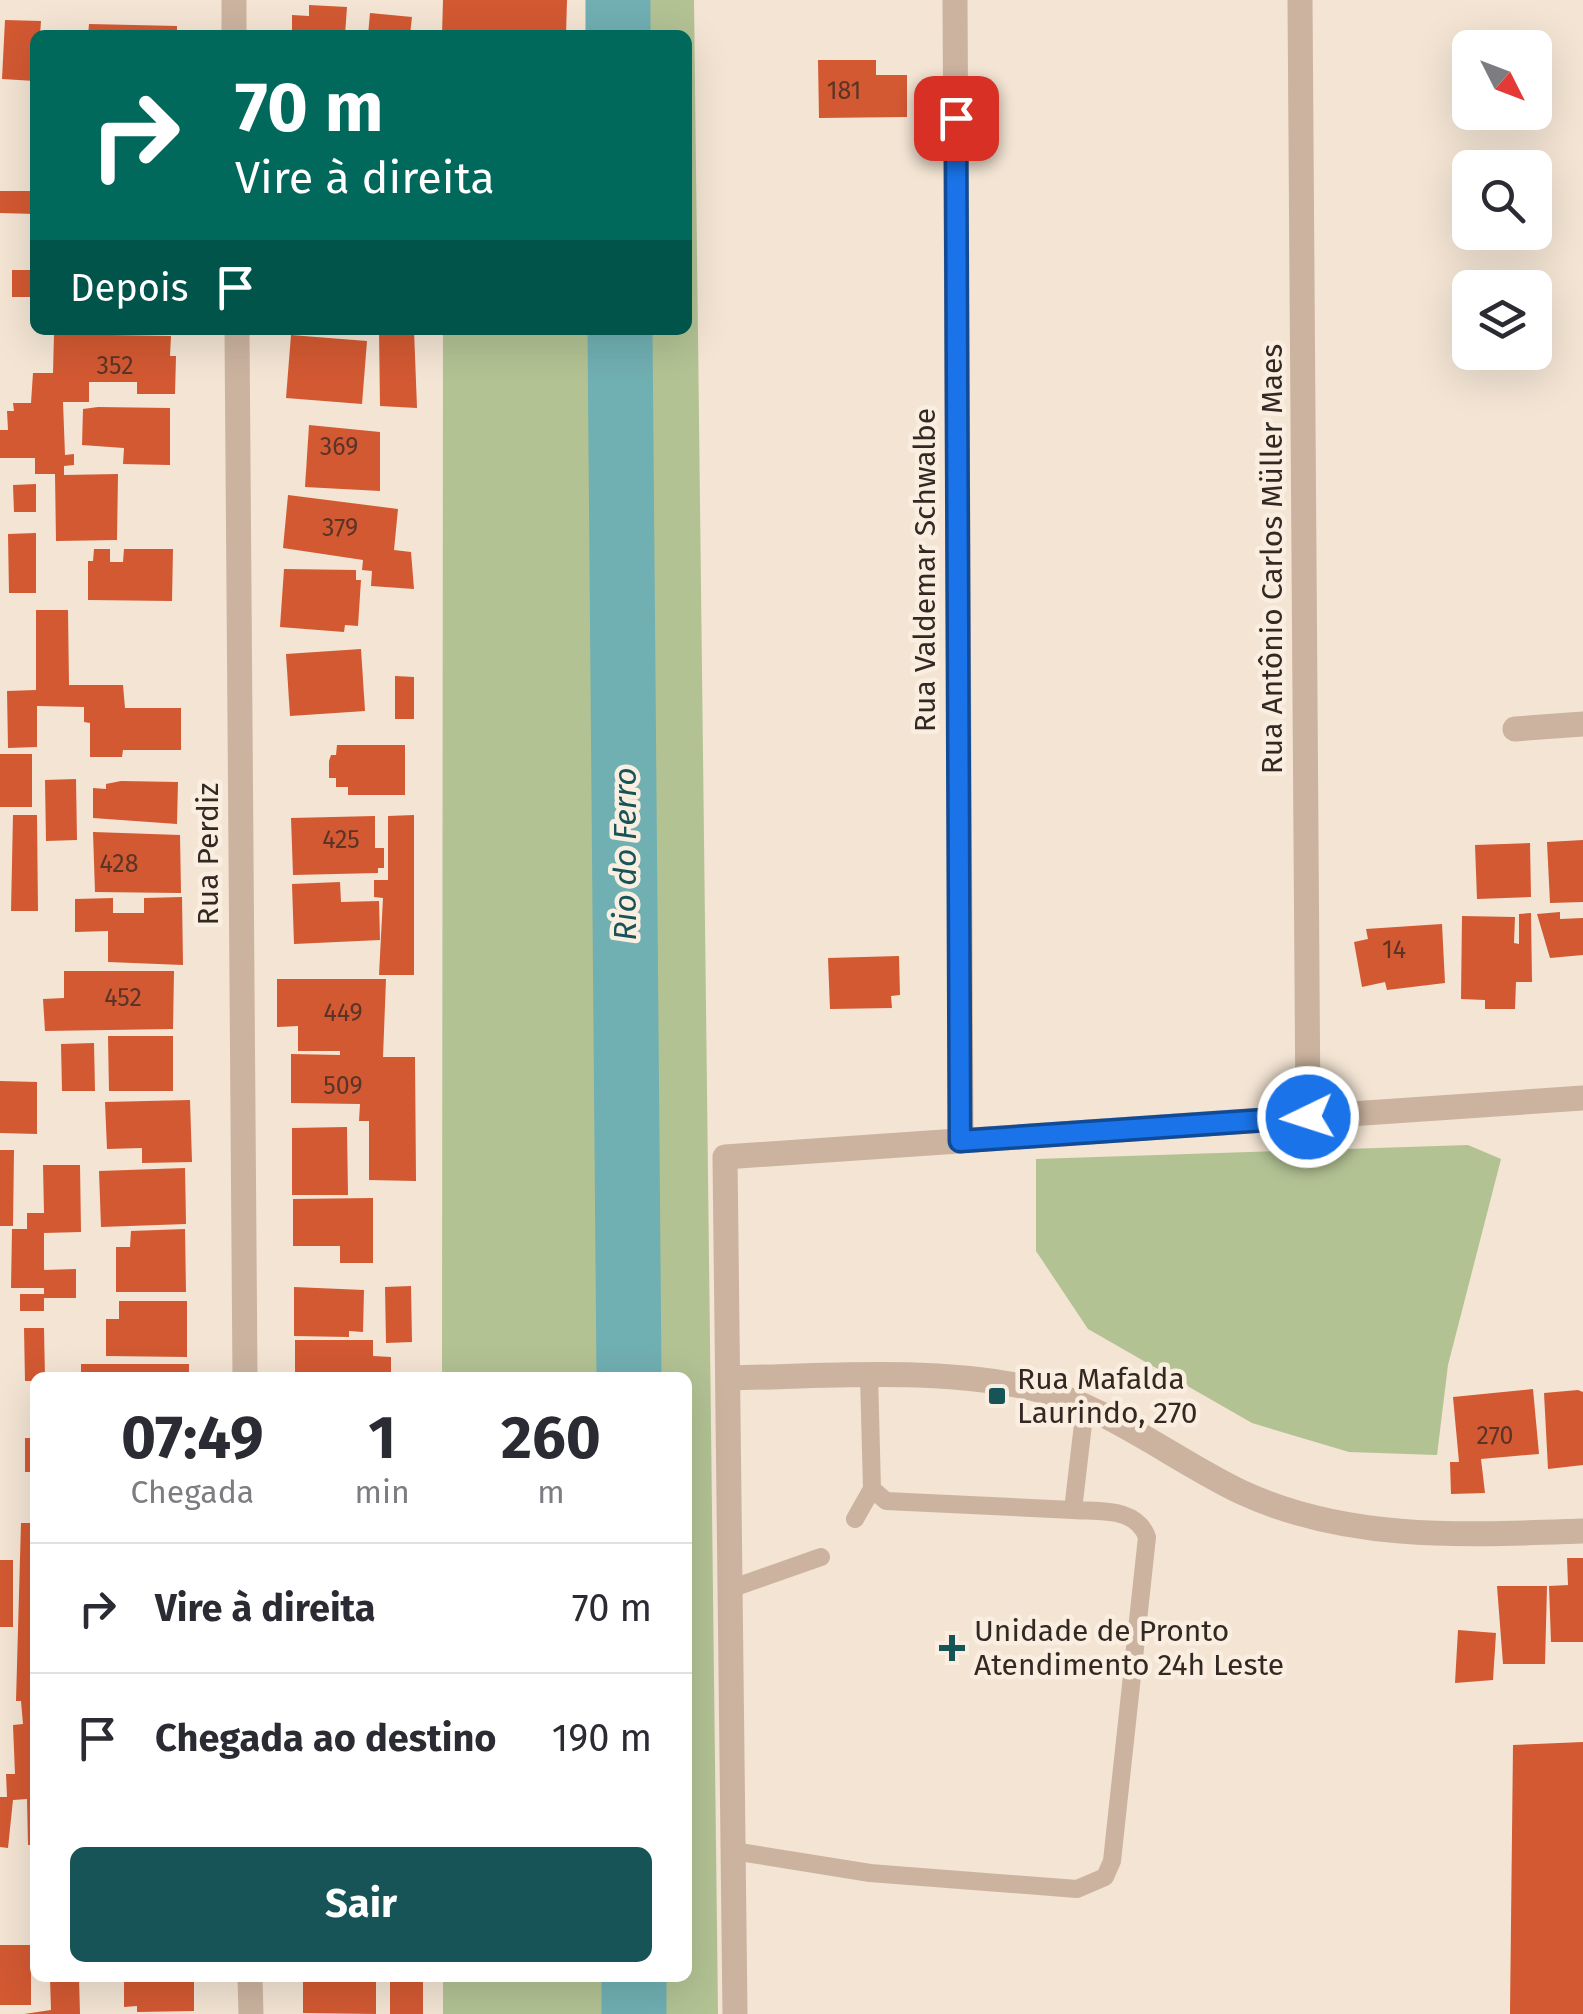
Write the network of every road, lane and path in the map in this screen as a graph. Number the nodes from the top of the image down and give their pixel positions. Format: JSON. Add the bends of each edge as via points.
{"nodes":[{"id":1,"x":234,"y":0,"type":"edge"},
{"id":2,"x":955,"y":0,"type":"edge"},
{"id":3,"x":1300,"y":0,"type":"edge"},
{"id":4,"x":234,"y":30,"type":"edge"},
{"id":5,"x":236,"y":335,"type":"edge"},
{"id":6,"x":1583,"y":724,"type":"edge"},
{"id":7,"x":1515,"y":729,"type":"dead end"},
{"id":8,"x":1583,"y":1098,"type":"edge"},
{"id":9,"x":1308,"y":1117,"type":"junction"},
{"id":10,"x":960,"y":1141,"type":"junction"},
{"id":11,"x":245,"y":1372,"type":"edge"},
{"id":12,"x":869,"y":1375,"type":"junction"},
{"id":13,"x":729,"y":1378,"type":"junction"},
{"id":14,"x":1084,"y":1407,"type":"junction"},
{"id":15,"x":872,"y":1489,"type":"junction"},
{"id":16,"x":1073,"y":1510,"type":"junction"},
{"id":17,"x":855,"y":1519,"type":"dead end"},
{"id":18,"x":1583,"y":1531,"type":"edge"},
{"id":19,"x":821,"y":1556,"type":"dead end"},
{"id":20,"x":730,"y":1589,"type":"junction"},
{"id":21,"x":733,"y":1851,"type":"junction"},
{"id":22,"x":250,"y":1982,"type":"edge"},
{"id":23,"x":250,"y":2014,"type":"edge"},
{"id":24,"x":735,"y":2014,"type":"edge"}],
"edges":[{"from":1,"to":4,"type":"street"},
{"from":2,"to":10,"type":"street","name":"Rua Valdemar Schwalbe"},
{"from":3,"to":9,"type":"street","name":"Rua Antônio Carlos Müller Maes"},
{"from":5,"to":11,"type":"street","name":"Rua Perdiz"},
{"from":6,"to":7,"type":"street"},
{"from":8,"to":9,"type":"street"},
{"from":9,"to":10,"type":"street"},
{"from":10,"to":13,"type":"street","via":[[725,1158]]},
{"from":12,"to":13,"type":"street"},
{"from":12,"to":14,"type":"street","via":[[1033,1388]]},
{"from":12,"to":15,"type":"lane"},
{"from":13,"to":20,"type":"street"},
{"from":14,"to":16,"type":"lane"},
{"from":14,"to":18,"type":"street","via":[[1240,1491],[1302,1516],[1430,1534]]},
{"from":15,"to":16,"type":"lane","via":[[886,1502]]},
{"from":15,"to":17,"type":"lane"},
{"from":16,"to":21,"type":"lane","via":[[1126,1514],[1147,1537],[1112,1861],[1104,1877],[1077,1889],[870,1873]]},
{"from":19,"to":20,"type":"lane"},
{"from":20,"to":21,"type":"street"},
{"from":21,"to":24,"type":"street"},
{"from":22,"to":23,"type":"street"}]}
